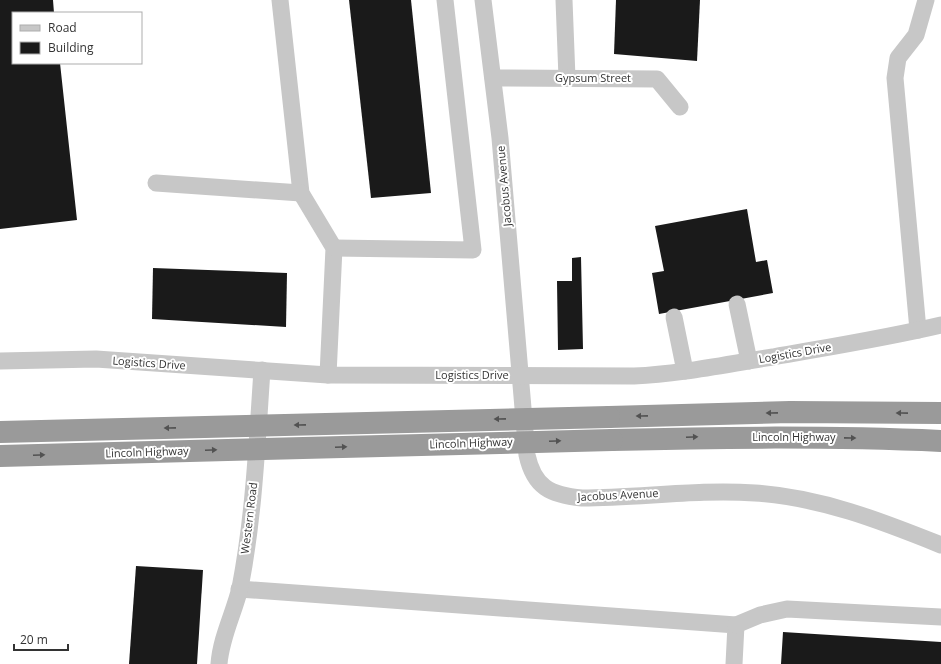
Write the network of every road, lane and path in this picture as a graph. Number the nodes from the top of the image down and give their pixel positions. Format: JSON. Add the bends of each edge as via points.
{"nodes":[{"id":1,"x":280,"y":0,"type":"edge"},
{"id":2,"x":444,"y":0,"type":"edge"},
{"id":3,"x":483,"y":0,"type":"edge"},
{"id":4,"x":564,"y":0,"type":"edge"},
{"id":5,"x":926,"y":0,"type":"edge"},
{"id":6,"x":493,"y":78,"type":"junction"},
{"id":7,"x":567,"y":78,"type":"junction"},
{"id":8,"x":680,"y":107,"type":"dead end"},
{"id":9,"x":156,"y":182,"type":"dead end"},
{"id":10,"x":301,"y":193,"type":"junction"},
{"id":11,"x":334,"y":248,"type":"junction"},
{"id":12,"x":737,"y":304,"type":"dead end"},
{"id":13,"x":674,"y":317,"type":"dead end"},
{"id":14,"x":941,"y":325,"type":"edge"},
{"id":15,"x":918,"y":330,"type":"junction"},
{"id":16,"x":0,"y":361,"type":"edge"},
{"id":17,"x":749,"y":361,"type":"junction"},
{"id":18,"x":262,"y":370,"type":"junction"},
{"id":19,"x":685,"y":371,"type":"junction"},
{"id":20,"x":328,"y":375,"type":"junction"},
{"id":21,"x":521,"y":376,"type":"junction"},
{"id":22,"x":941,"y":413,"type":"edge"},
{"id":23,"x":0,"y":432,"type":"edge"},
{"id":24,"x":941,"y":441,"type":"edge"},
{"id":25,"x":0,"y":456,"type":"edge"},
{"id":26,"x":941,"y":545,"type":"edge"},
{"id":27,"x":240,"y":589,"type":"junction"},
{"id":28,"x":941,"y":617,"type":"edge"},
{"id":29,"x":736,"y":625,"type":"junction"},
{"id":30,"x":220,"y":664,"type":"edge"},
{"id":31,"x":734,"y":664,"type":"edge"}],
"edges":[{"from":1,"to":10,"type":"street"},
{"from":2,"to":11,"type":"street","via":[[473,250]]},
{"from":3,"to":6,"type":"street","name":"Jacobus Avenue"},
{"from":4,"to":7,"type":"street"},
{"from":5,"to":15,"type":"street","via":[[916,35],[898,58],[896,78]]},
{"from":6,"to":7,"type":"street","name":"Gypsum Street"},
{"from":6,"to":21,"type":"street","name":"Jacobus Avenue"},
{"from":7,"to":8,"type":"street","name":"Gypsum Street","via":[[657,79]]},
{"from":9,"to":10,"type":"street"},
{"from":10,"to":11,"type":"street"},
{"from":11,"to":20,"type":"street"},
{"from":12,"to":17,"type":"street"},
{"from":13,"to":19,"type":"street"},
{"from":14,"to":15,"type":"street","name":"Logistics Drive"},
{"from":15,"to":17,"type":"street","name":"Logistics Drive"},
{"from":16,"to":18,"type":"street","name":"Logistics Drive","via":[[96,359]]},
{"from":17,"to":19,"type":"street","name":"Logistics Drive"},
{"from":18,"to":20,"type":"street","name":"Logistics Drive"},
{"from":18,"to":27,"type":"street","name":"Western Road","via":[[252,500]]},
{"from":19,"to":21,"type":"street","name":"Logistics Drive","via":[[634,376]]},
{"from":20,"to":21,"type":"street","name":"Logistics Drive"},
{"from":21,"to":26,"type":"street","name":"Jacobus Avenue","via":[[529,464],[536,480],[555,493],[582,498],[702,492],[782,496],[833,506]]},
{"from":22,"to":23,"type":"highway","name":"Lincoln Highway","one_way":true,"bridge":true,"via":[[790,412]]},
{"from":25,"to":24,"type":"highway","name":"Lincoln Highway","one_way":true,"bridge":true,"via":[[780,437]]},
{"from":27,"to":29,"type":"street"},
{"from":27,"to":30,"type":"street","name":"Western Road","via":[[225,637]]},
{"from":28,"to":29,"type":"street","via":[[787,609],[760,615]]},
{"from":29,"to":31,"type":"street"}]}
